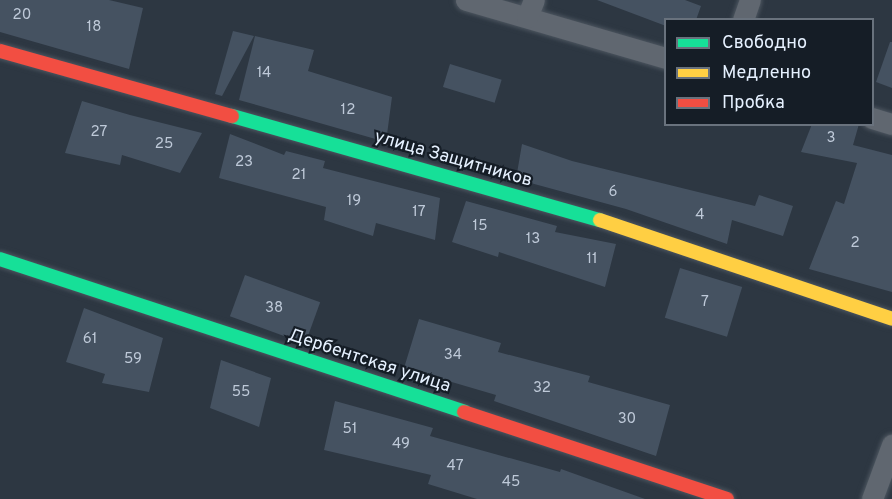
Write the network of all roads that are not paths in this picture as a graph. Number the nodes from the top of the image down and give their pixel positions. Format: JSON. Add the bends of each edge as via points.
{"nodes":[{"id":1,"x":466,"y":0,"type":"edge"},
{"id":2,"x":750,"y":0,"type":"edge"},
{"id":3,"x":531,"y":9,"type":"edge"},
{"id":4,"x":744,"y":18,"type":"edge"},
{"id":5,"x":0,"y":51,"type":"edge"},
{"id":6,"x":664,"y":57,"type":"edge"},
{"id":7,"x":874,"y":118,"type":"edge"},
{"id":8,"x":892,"y":123,"type":"edge"},
{"id":9,"x":0,"y":259,"type":"edge"},
{"id":10,"x":892,"y":319,"type":"edge"},
{"id":11,"x":892,"y":446,"type":"edge"},
{"id":12,"x":727,"y":499,"type":"edge"},
{"id":13,"x":872,"y":499,"type":"edge"}],
"edges":[{"from":1,"to":3,"type":"street"},
{"from":2,"to":4,"type":"street"},
{"from":3,"to":6,"type":"street"},
{"from":5,"to":10,"type":"street","name":"улица Защитников","via":[[621,226]]},
{"from":7,"to":8,"type":"street"},
{"from":9,"to":12,"type":"street","name":"Дербентская улица"},
{"from":11,"to":13,"type":"street"}]}
